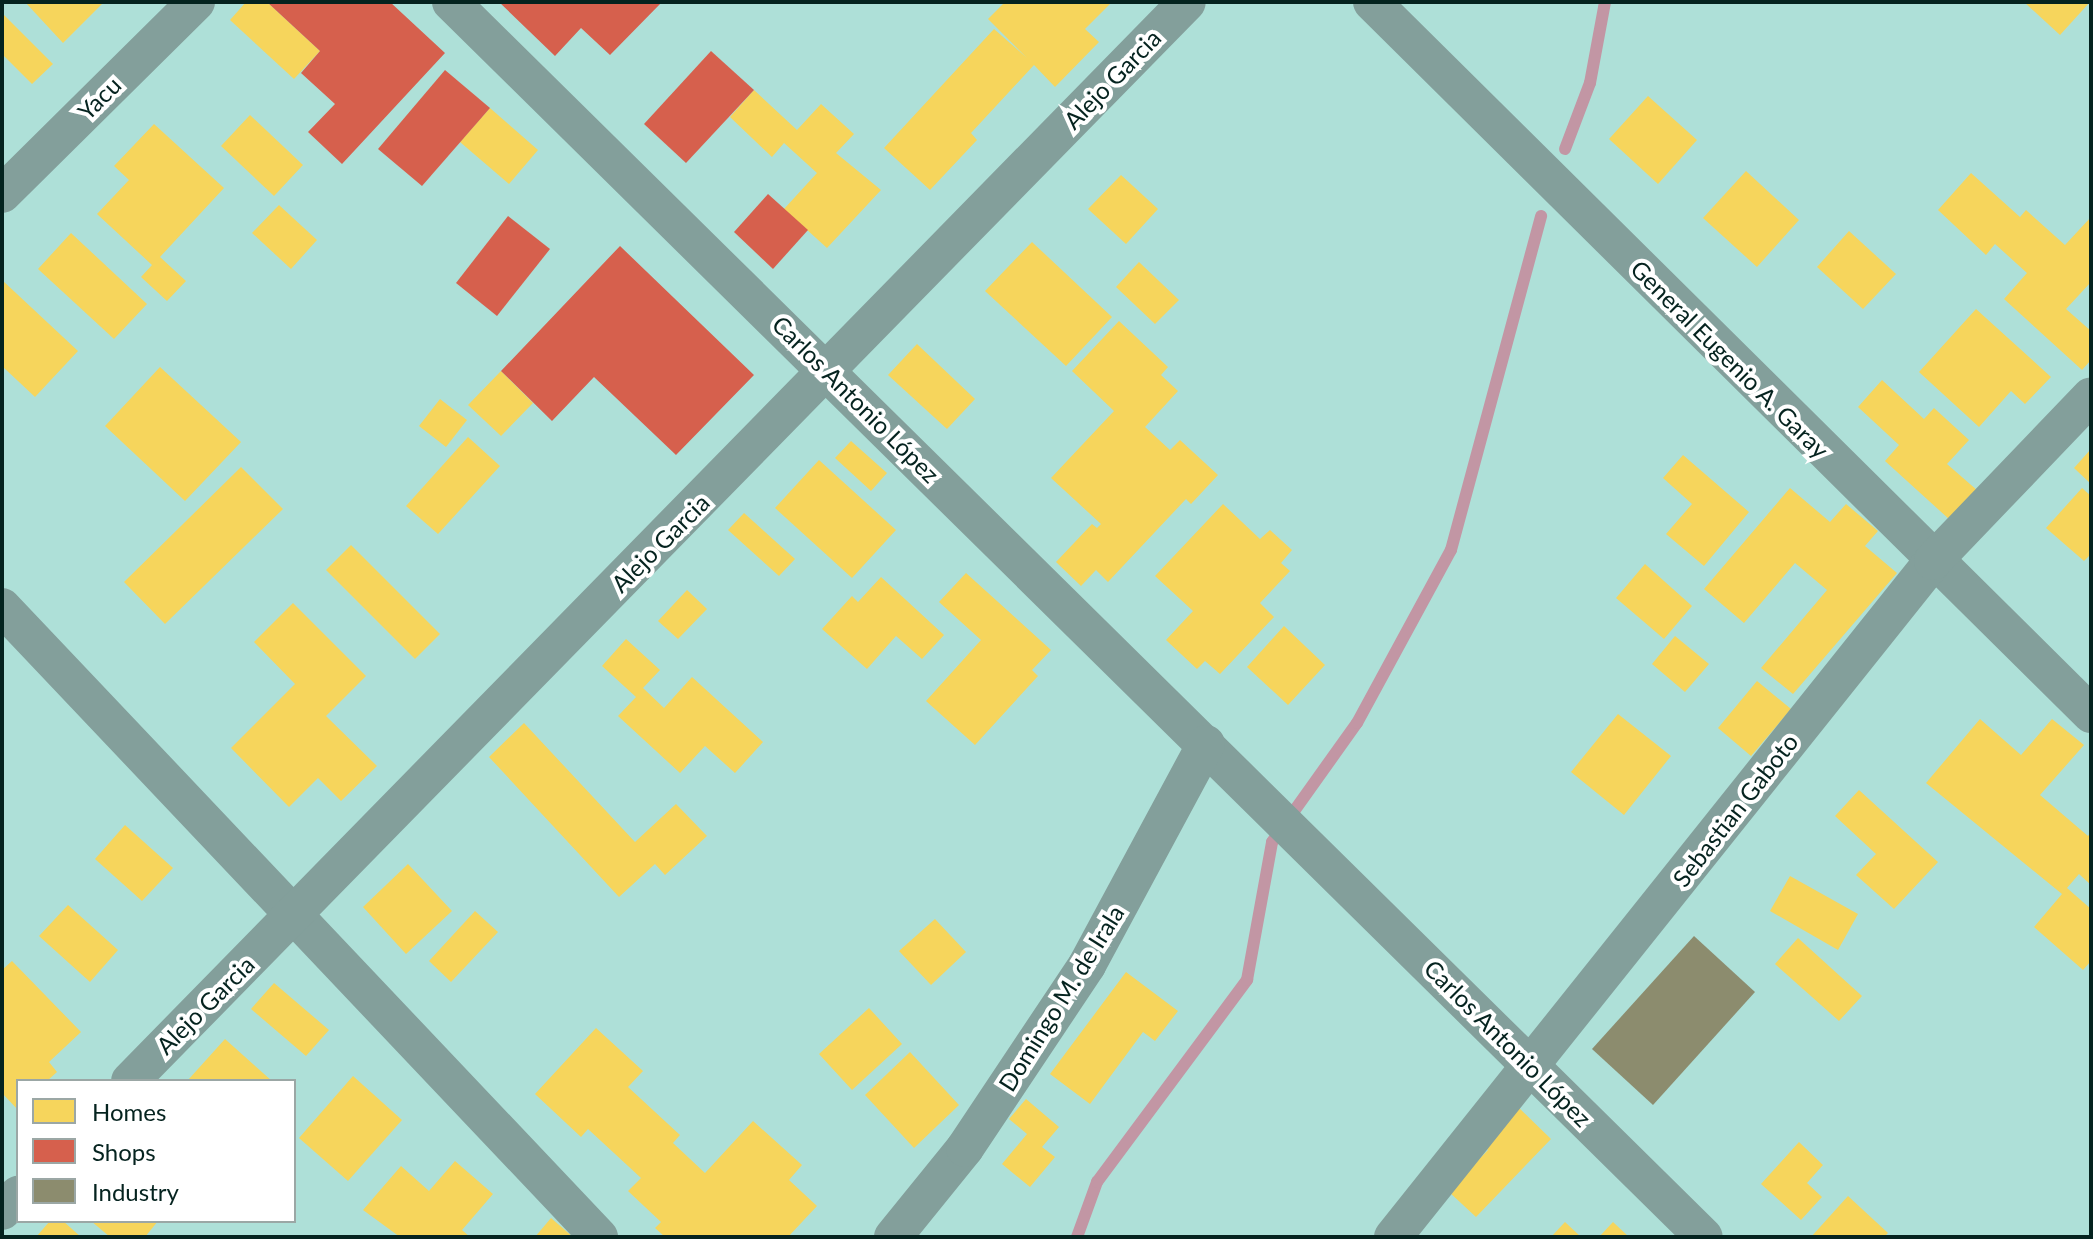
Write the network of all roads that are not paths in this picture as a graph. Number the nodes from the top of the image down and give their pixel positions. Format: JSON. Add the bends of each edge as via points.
{"nodes":[{"id":1,"x":196,"y":2,"type":"edge"},
{"id":2,"x":451,"y":2,"type":"edge"},
{"id":3,"x":1187,"y":2,"type":"edge"},
{"id":4,"x":1372,"y":2,"type":"edge"},
{"id":5,"x":2,"y":194,"type":"edge"},
{"id":6,"x":828,"y":372,"type":"junction"},
{"id":7,"x":2091,"y":396,"type":"edge"},
{"id":8,"x":1933,"y":561,"type":"junction"},
{"id":9,"x":2,"y":607,"type":"edge"},
{"id":10,"x":2091,"y":714,"type":"edge"},
{"id":11,"x":1206,"y":744,"type":"junction"},
{"id":12,"x":292,"y":916,"type":"junction"},
{"id":13,"x":1532,"y":1066,"type":"junction"},
{"id":14,"x":132,"y":1079,"type":"edge"},
{"id":15,"x":599,"y":1237,"type":"edge"},
{"id":16,"x":893,"y":1237,"type":"edge"},
{"id":17,"x":1393,"y":1237,"type":"edge"},
{"id":18,"x":1704,"y":1237,"type":"edge"}],
"edges":[{"from":1,"to":5,"type":"street","name":"Yacu"},
{"from":2,"to":6,"type":"street","name":"Carlos Antonio López"},
{"from":3,"to":6,"type":"street","name":"Alejo Garcia"},
{"from":4,"to":8,"type":"street","name":"General Eugenio A. Garay"},
{"from":6,"to":11,"type":"street","name":"Carlos Antonio López"},
{"from":6,"to":12,"type":"street","name":"Alejo Garcia"},
{"from":7,"to":8,"type":"street","name":"Sebastian Gaboto"},
{"from":8,"to":10,"type":"street","name":"General Eugenio A. Garay"},
{"from":8,"to":13,"type":"street","name":"Sebastian Gaboto"},
{"from":9,"to":12,"type":"street"},
{"from":11,"to":13,"type":"street","name":"Carlos Antonio López"},
{"from":11,"to":16,"type":"street","name":"Domingo M. de Irala","via":[[1087,965],[965,1148]]},
{"from":12,"to":14,"type":"street","name":"Alejo Garcia"},
{"from":12,"to":15,"type":"street"},
{"from":13,"to":17,"type":"street","name":"Sebastian Gaboto"},
{"from":13,"to":18,"type":"street","name":"Carlos Antonio López"}]}
